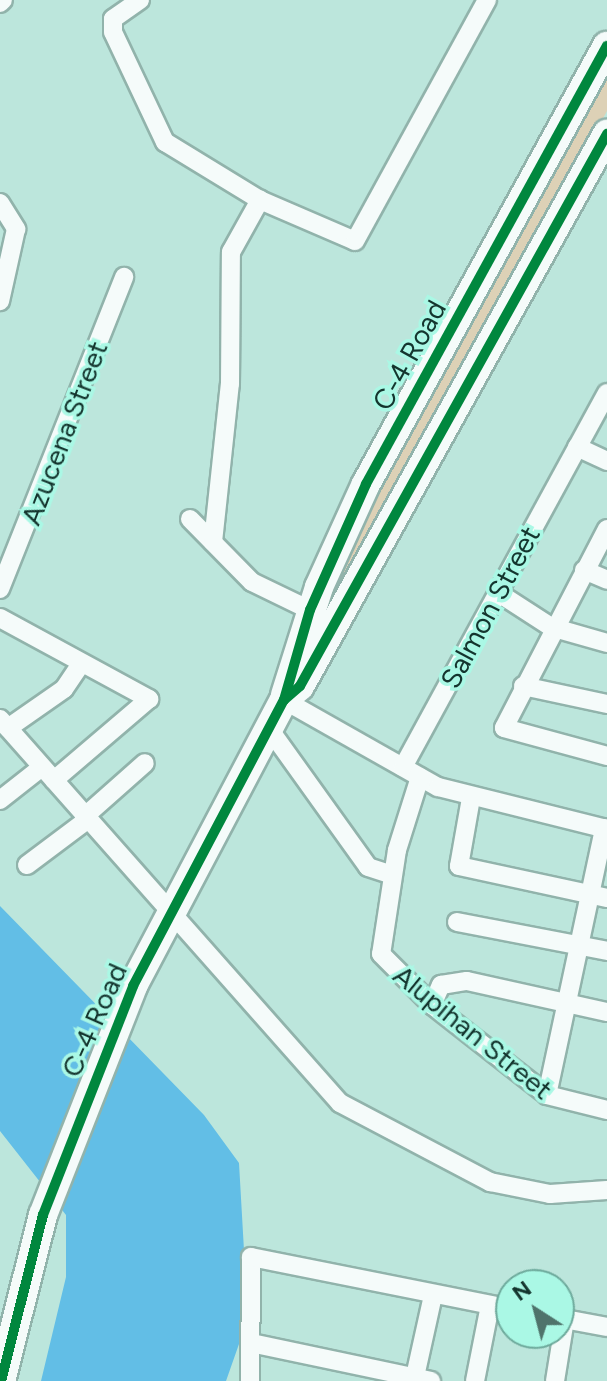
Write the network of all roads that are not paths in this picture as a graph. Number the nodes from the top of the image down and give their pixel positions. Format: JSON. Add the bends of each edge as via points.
{"nodes":[{"id":1,"x":140,"y":0,"type":"edge"},
{"id":2,"x":487,"y":0,"type":"edge"},
{"id":3,"x":607,"y":46,"type":"edge"},
{"id":4,"x":607,"y":134,"type":"edge"},
{"id":5,"x":260,"y":200,"type":"junction"},
{"id":6,"x":0,"y":203,"type":"edge"},
{"id":7,"x":124,"y":277,"type":"dead end"},
{"id":8,"x":0,"y":301,"type":"edge"},
{"id":9,"x":607,"y":393,"type":"edge"},
{"id":10,"x":577,"y":447,"type":"junction"},
{"id":11,"x":607,"y":461,"type":"edge"},
{"id":12,"x":190,"y":519,"type":"dead end"},
{"id":13,"x":607,"y":529,"type":"edge"},
{"id":14,"x":213,"y":542,"type":"junction"},
{"id":15,"x":584,"y":570,"type":"junction"},
{"id":16,"x":607,"y":580,"type":"edge"},
{"id":17,"x":0,"y":589,"type":"edge"},
{"id":18,"x":497,"y":592,"type":"junction"},
{"id":19,"x":310,"y":610,"type":"junction"},
{"id":20,"x":0,"y":618,"type":"edge"},
{"id":21,"x":551,"y":627,"type":"junction"},
{"id":22,"x":607,"y":643,"type":"edge"},
{"id":23,"x":81,"y":664,"type":"junction"},
{"id":24,"x":523,"y":686,"type":"junction"},
{"id":25,"x":284,"y":700,"type":"junction"},
{"id":26,"x":607,"y":704,"type":"edge"},
{"id":27,"x":4,"y":724,"type":"edge"},
{"id":28,"x":270,"y":730,"type":"junction"},
{"id":29,"x":607,"y":756,"type":"edge"},
{"id":30,"x":145,"y":763,"type":"dead end"},
{"id":31,"x":403,"y":767,"type":"junction"},
{"id":32,"x":48,"y":773,"type":"junction"},
{"id":33,"x":420,"y":777,"type":"junction"},
{"id":34,"x":471,"y":798,"type":"junction"},
{"id":35,"x":0,"y":800,"type":"edge"},
{"id":36,"x":86,"y":819,"type":"junction"},
{"id":37,"x":606,"y":828,"type":"edge"},
{"id":38,"x":27,"y":865,"type":"dead end"},
{"id":39,"x":392,"y":875,"type":"junction"},
{"id":40,"x":599,"y":897,"type":"edge"},
{"id":41,"x":170,"y":919,"type":"junction"},
{"id":42,"x":457,"y":922,"type":"dead end"},
{"id":43,"x":578,"y":944,"type":"junction"},
{"id":44,"x":607,"y":951,"type":"edge"},
{"id":45,"x":567,"y":1003,"type":"junction"},
{"id":46,"x":432,"y":1005,"type":"junction"},
{"id":47,"x":607,"y":1012,"type":"edge"},
{"id":48,"x":547,"y":1095,"type":"junction"},
{"id":49,"x":607,"y":1110,"type":"edge"},
{"id":50,"x":607,"y":1190,"type":"edge"},
{"id":51,"x":433,"y":1295,"type":"junction"},
{"id":52,"x":490,"y":1305,"type":"junction"},
{"id":53,"x":495,"y":1306,"type":"edge"},
{"id":54,"x":575,"y":1321,"type":"edge"},
{"id":55,"x":607,"y":1327,"type":"edge"},
{"id":56,"x":251,"y":1343,"type":"junction"},
{"id":57,"x":559,"y":1349,"type":"edge"},
{"id":58,"x":420,"y":1380,"type":"edge"},
{"id":59,"x":1,"y":1381,"type":"edge"},
{"id":60,"x":250,"y":1381,"type":"edge"},
{"id":61,"x":475,"y":1381,"type":"edge"},
{"id":62,"x":555,"y":1381,"type":"edge"}],
"edges":[{"from":1,"to":5,"type":"street","via":[[113,19],[113,32],[165,142]]},
{"from":2,"to":5,"type":"street","via":[[363,235],[345,241]]},
{"from":3,"to":19,"type":"highway","name":"C-4 Road","via":[[366,484]]},
{"from":4,"to":25,"type":"highway","name":"C-4 Road","via":[[308,672]]},
{"from":5,"to":14,"type":"street","via":[[231,252],[230,384]]},
{"from":6,"to":8,"type":"street","via":[[16,229]]},
{"from":7,"to":17,"type":"street","name":"Azucena Street"},
{"from":9,"to":10,"type":"street","name":"Salmon Street"},
{"from":10,"to":11,"type":"street"},
{"from":10,"to":18,"type":"street","name":"Salmon Street"},
{"from":12,"to":14,"type":"street"},
{"from":13,"to":15,"type":"street"},
{"from":14,"to":19,"type":"street","via":[[252,582]]},
{"from":15,"to":16,"type":"street"},
{"from":15,"to":21,"type":"street"},
{"from":18,"to":21,"type":"street"},
{"from":18,"to":31,"type":"street","name":"Salmon Street"},
{"from":19,"to":25,"type":"highway","name":"C-4 Road"},
{"from":20,"to":23,"type":"street"},
{"from":21,"to":22,"type":"street"},
{"from":21,"to":24,"type":"street"},
{"from":23,"to":27,"type":"street","via":[[64,689]]},
{"from":23,"to":32,"type":"street","via":[[149,699]]},
{"from":24,"to":26,"type":"street"},
{"from":24,"to":29,"type":"street","via":[[505,731]]},
{"from":25,"to":28,"type":"highway","name":"C-4 Road"},
{"from":25,"to":31,"type":"street"},
{"from":27,"to":32,"type":"street"},
{"from":28,"to":39,"type":"street","via":[[368,867]]},
{"from":28,"to":41,"type":"highway","name":"C-4 Road"},
{"from":30,"to":36,"type":"street"},
{"from":31,"to":33,"type":"street"},
{"from":32,"to":35,"type":"street"},
{"from":32,"to":36,"type":"street"},
{"from":33,"to":34,"type":"street"},
{"from":33,"to":39,"type":"street","name":"Alupihan Street"},
{"from":34,"to":37,"type":"street"},
{"from":34,"to":40,"type":"street","via":[[459,866]]},
{"from":36,"to":38,"type":"street"},
{"from":36,"to":41,"type":"street"},
{"from":37,"to":40,"type":"street"},
{"from":39,"to":46,"type":"street","name":"Alupihan Street","via":[[381,954]]},
{"from":40,"to":43,"type":"street"},
{"from":41,"to":50,"type":"street","via":[[340,1103],[384,1132],[490,1182],[550,1194]]},
{"from":41,"to":59,"type":"highway","name":"C-4 Road","via":[[114,1027],[43,1215]]},
{"from":42,"to":43,"type":"street"},
{"from":43,"to":44,"type":"street"},
{"from":43,"to":45,"type":"street"},
{"from":45,"to":46,"type":"street","via":[[467,981],[441,985]]},
{"from":45,"to":47,"type":"street"},
{"from":45,"to":48,"type":"street"},
{"from":46,"to":48,"type":"street","name":"Alupihan Street"},
{"from":48,"to":49,"type":"street","name":"Alupihan Street"},
{"from":51,"to":52,"type":"street"},
{"from":51,"to":56,"type":"street","via":[[251,1257]]},
{"from":51,"to":58,"type":"street"},
{"from":52,"to":53,"type":"street"},
{"from":52,"to":61,"type":"street"},
{"from":54,"to":55,"type":"street"},
{"from":56,"to":58,"type":"street"},
{"from":56,"to":60,"type":"street"},
{"from":57,"to":62,"type":"street"}]}
